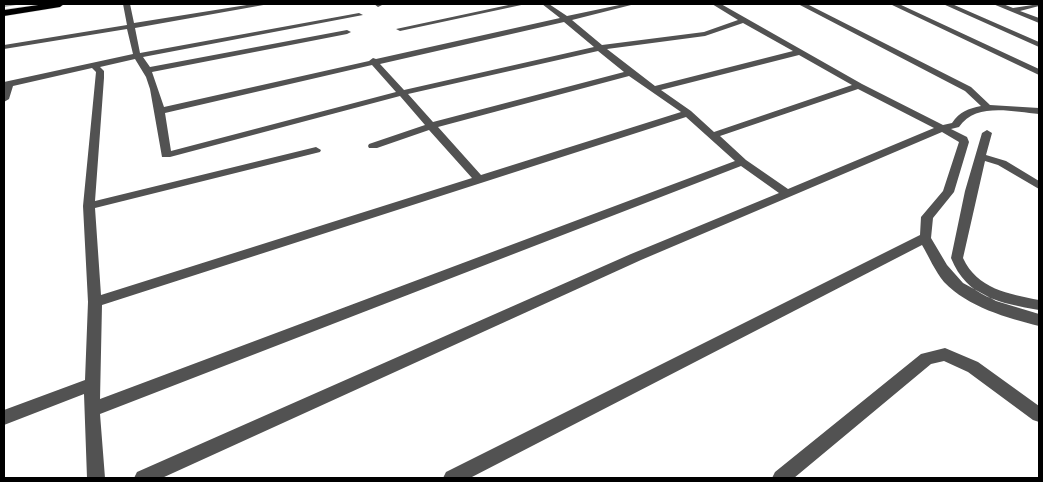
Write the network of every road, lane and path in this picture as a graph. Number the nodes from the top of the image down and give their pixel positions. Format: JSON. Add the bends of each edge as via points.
{"nodes":[{"id":1,"x":30,"y":4,"type":"edge"},
{"id":2,"x":60,"y":4,"type":"edge"},
{"id":3,"x":126,"y":4,"type":"edge"},
{"id":4,"x":265,"y":4,"type":"edge"},
{"id":5,"x":522,"y":4,"type":"edge"},
{"id":6,"x":545,"y":4,"type":"edge"},
{"id":7,"x":632,"y":4,"type":"edge"},
{"id":8,"x":716,"y":4,"type":"edge"},
{"id":9,"x":802,"y":4,"type":"edge"},
{"id":10,"x":894,"y":4,"type":"edge"},
{"id":11,"x":947,"y":4,"type":"edge"},
{"id":12,"x":997,"y":4,"type":"edge"},
{"id":13,"x":1039,"y":4,"type":"edge"},
{"id":14,"x":4,"y":8,"type":"edge"},
{"id":15,"x":1013,"y":10,"type":"junction"},
{"id":16,"x":4,"y":13,"type":"edge"},
{"id":17,"x":359,"y":15,"type":"dead end"},
{"id":18,"x":566,"y":19,"type":"junction"},
{"id":19,"x":744,"y":19,"type":"junction"},
{"id":20,"x":1039,"y":21,"type":"edge"},
{"id":21,"x":131,"y":25,"type":"junction"},
{"id":22,"x":400,"y":29,"type":"dead end"},
{"id":23,"x":347,"y":32,"type":"dead end"},
{"id":24,"x":1035,"y":39,"type":"edge"},
{"id":25,"x":1039,"y":45,"type":"edge"},
{"id":26,"x":4,"y":47,"type":"edge"},
{"id":27,"x":599,"y":48,"type":"junction"},
{"id":28,"x":800,"y":52,"type":"junction"},
{"id":29,"x":138,"y":56,"type":"junction"},
{"id":30,"x":373,"y":61,"type":"junction"},
{"id":31,"x":94,"y":66,"type":"junction"},
{"id":32,"x":148,"y":70,"type":"junction"},
{"id":33,"x":1039,"y":72,"type":"edge"},
{"id":34,"x":630,"y":73,"type":"junction"},
{"id":35,"x":6,"y":85,"type":"edge"},
{"id":36,"x":858,"y":86,"type":"junction"},
{"id":37,"x":656,"y":89,"type":"junction"},
{"id":38,"x":402,"y":93,"type":"junction"},
{"id":39,"x":4,"y":99,"type":"edge"},
{"id":40,"x":986,"y":108,"type":"junction"},
{"id":41,"x":160,"y":110,"type":"junction"},
{"id":42,"x":1039,"y":111,"type":"edge"},
{"id":43,"x":688,"y":113,"type":"junction"},
{"id":44,"x":431,"y":126,"type":"junction"},
{"id":45,"x":940,"y":129,"type":"junction"},
{"id":46,"x":987,"y":132,"type":"dead end"},
{"id":47,"x":714,"y":135,"type":"junction"},
{"id":48,"x":373,"y":146,"type":"dead end"},
{"id":49,"x":316,"y":150,"type":"dead end"},
{"id":50,"x":980,"y":156,"type":"junction"},
{"id":51,"x":742,"y":162,"type":"junction"},
{"id":52,"x":479,"y":179,"type":"junction"},
{"id":53,"x":1039,"y":186,"type":"edge"},
{"id":54,"x":787,"y":193,"type":"junction"},
{"id":55,"x":89,"y":206,"type":"junction"},
{"id":56,"x":925,"y":238,"type":"junction"},
{"id":57,"x":95,"y":302,"type":"junction"},
{"id":58,"x":1039,"y":305,"type":"edge"},
{"id":59,"x":1039,"y":320,"type":"edge"},
{"id":60,"x":93,"y":384,"type":"junction"},
{"id":61,"x":92,"y":410,"type":"junction"},
{"id":62,"x":1039,"y":415,"type":"edge"},
{"id":63,"x":4,"y":417,"type":"edge"},
{"id":64,"x":96,"y":478,"type":"edge"},
{"id":65,"x":143,"y":478,"type":"edge"},
{"id":66,"x":452,"y":478,"type":"edge"},
{"id":67,"x":781,"y":478,"type":"edge"}],
"edges":[{"from":1,"to":14,"type":"highway"},
{"from":2,"to":16,"type":"highway"},
{"from":3,"to":21,"type":"street"},
{"from":4,"to":21,"type":"street"},
{"from":5,"to":22,"type":"street"},
{"from":6,"to":18,"type":"street"},
{"from":7,"to":18,"type":"street"},
{"from":8,"to":19,"type":"street"},
{"from":9,"to":40,"type":"street","via":[[968,89],[984,102]]},
{"from":10,"to":33,"type":"street"},
{"from":11,"to":24,"type":"street"},
{"from":12,"to":15,"type":"street"},
{"from":13,"to":15,"type":"street"},
{"from":15,"to":20,"type":"street"},
{"from":17,"to":29,"type":"street"},
{"from":18,"to":27,"type":"street"},
{"from":18,"to":30,"type":"street"},
{"from":19,"to":27,"type":"street","via":[[705,34]]},
{"from":19,"to":28,"type":"street"},
{"from":21,"to":26,"type":"street"},
{"from":21,"to":29,"type":"street"},
{"from":23,"to":32,"type":"street"},
{"from":24,"to":25,"type":"street"},
{"from":27,"to":34,"type":"street"},
{"from":27,"to":38,"type":"street"},
{"from":28,"to":36,"type":"street"},
{"from":28,"to":37,"type":"street"},
{"from":29,"to":31,"type":"street"},
{"from":29,"to":32,"type":"street"},
{"from":30,"to":38,"type":"street"},
{"from":30,"to":41,"type":"street"},
{"from":31,"to":35,"type":"street"},
{"from":31,"to":55,"type":"street","via":[[100,70],[100,78]]},
{"from":32,"to":41,"type":"street"},
{"from":34,"to":37,"type":"street"},
{"from":34,"to":44,"type":"street"},
{"from":35,"to":39,"type":"street"},
{"from":36,"to":45,"type":"street"},
{"from":36,"to":47,"type":"street"},
{"from":37,"to":43,"type":"street"},
{"from":38,"to":41,"type":"street","via":[[166,155]]},
{"from":38,"to":44,"type":"street"},
{"from":40,"to":42,"type":"street"},
{"from":40,"to":45,"type":"street","via":[[971,111],[956,124]]},
{"from":43,"to":47,"type":"street"},
{"from":43,"to":52,"type":"street"},
{"from":44,"to":48,"type":"street"},
{"from":44,"to":52,"type":"street"},
{"from":45,"to":54,"type":"street"},
{"from":45,"to":56,"type":"street","via":[[964,142],[948,192],[927,217]]},
{"from":46,"to":50,"type":"street"},
{"from":47,"to":51,"type":"street"},
{"from":49,"to":55,"type":"street"},
{"from":50,"to":53,"type":"street","via":[[1002,163]]},
{"from":50,"to":58,"type":"street","via":[[958,258],[960,268],[967,278],[994,294]]},
{"from":51,"to":54,"type":"street"},
{"from":51,"to":61,"type":"street"},
{"from":52,"to":57,"type":"street"},
{"from":54,"to":65,"type":"street","via":[[636,257]]},
{"from":55,"to":57,"type":"street"},
{"from":56,"to":59,"type":"street","via":[[959,288],[990,305]]},
{"from":56,"to":66,"type":"street"},
{"from":57,"to":60,"type":"street"},
{"from":60,"to":61,"type":"street"},
{"from":60,"to":63,"type":"street"},
{"from":61,"to":64,"type":"street"},
{"from":62,"to":67,"type":"street","via":[[973,367],[946,354],[926,359]]}]}
